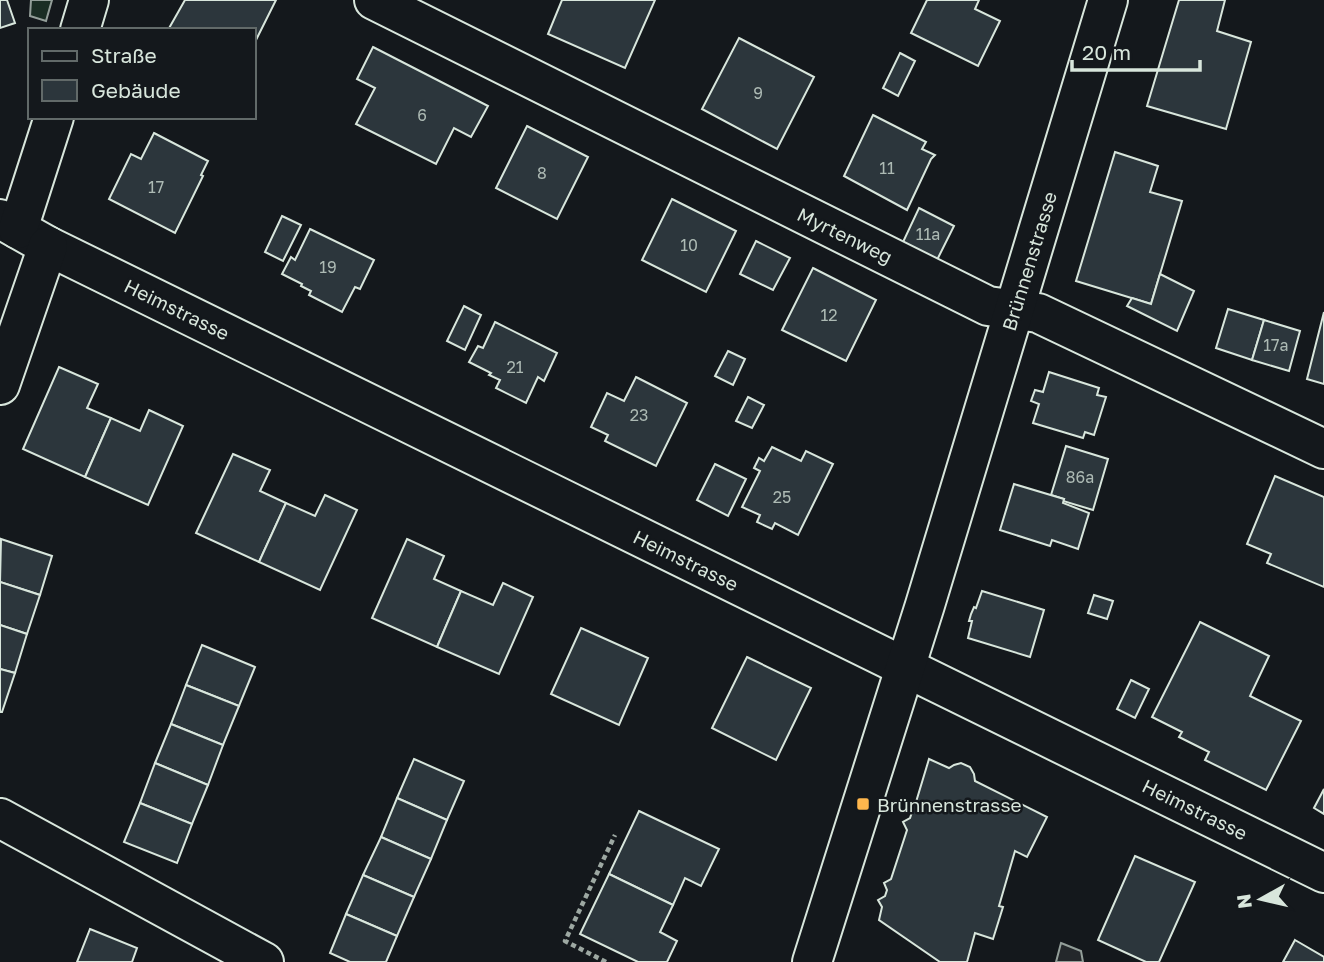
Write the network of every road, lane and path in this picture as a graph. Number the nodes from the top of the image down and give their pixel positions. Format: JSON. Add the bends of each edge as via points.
{"nodes":[{"id":1,"x":89,"y":0,"type":"edge"},
{"id":2,"x":374,"y":0,"type":"edge"},
{"id":3,"x":1105,"y":1,"type":"edge"},
{"id":4,"x":81,"y":28,"type":"edge"},
{"id":5,"x":53,"y":119,"type":"edge"},
{"id":6,"x":22,"y":231,"type":"edge"},
{"id":7,"x":1014,"y":310,"type":"junction"},
{"id":8,"x":0,"y":385,"type":"edge"},
{"id":9,"x":1324,"y":449,"type":"edge"},
{"id":10,"x":905,"y":668,"type":"junction"},
{"id":11,"x":0,"y":818,"type":"edge"},
{"id":12,"x":615,"y":835,"type":"dead end"},
{"id":13,"x":1324,"y":873,"type":"edge"},
{"id":14,"x":264,"y":962,"type":"edge"},
{"id":15,"x":606,"y":962,"type":"edge"},
{"id":16,"x":812,"y":962,"type":"edge"}],
"edges":[{"from":1,"to":4,"type":"street"},
{"from":2,"to":7,"type":"street","name":"Myrtenweg","via":[[988,306]]},
{"from":3,"to":7,"type":"street","name":"Brünnenstrasse"},
{"from":5,"to":6,"type":"street"},
{"from":6,"to":8,"type":"street"},
{"from":6,"to":10,"type":"street","name":"Heimstrasse"},
{"from":7,"to":9,"type":"street","name":"Myrtenweg","via":[[1038,313]]},
{"from":7,"to":10,"type":"street","name":"Brünnenstrasse"},
{"from":10,"to":13,"type":"street","name":"Heimstrasse"},
{"from":10,"to":16,"type":"street","name":"Brünnenstrasse"},
{"from":11,"to":14,"type":"street"},
{"from":12,"to":15,"type":"path","via":[[565,941]]}]}
